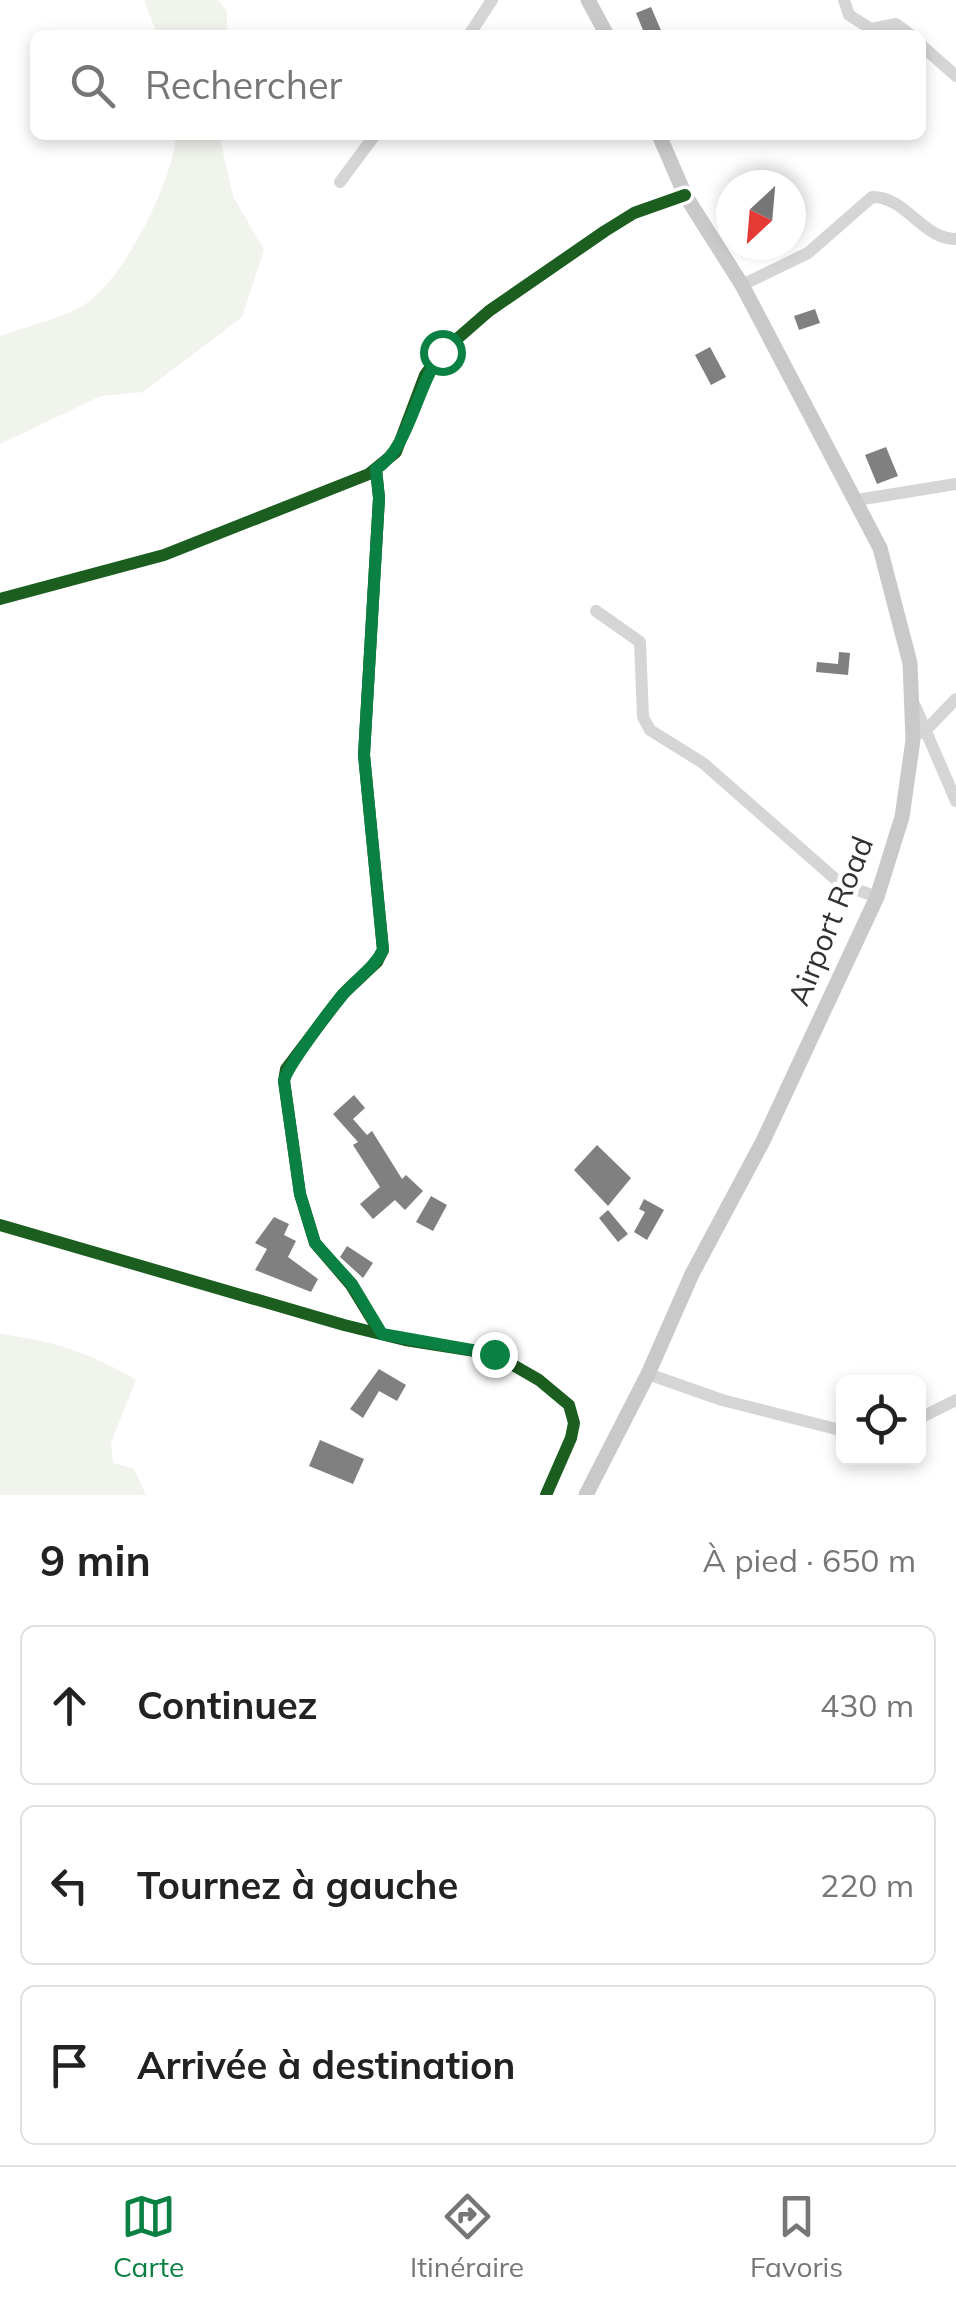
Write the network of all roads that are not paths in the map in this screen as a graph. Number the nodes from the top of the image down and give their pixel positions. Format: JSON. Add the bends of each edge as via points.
{"nodes":[{"id":1,"x":492,"y":0,"type":"edge"},
{"id":2,"x":588,"y":0,"type":"edge"},
{"id":3,"x":844,"y":0,"type":"edge"},
{"id":4,"x":473,"y":30,"type":"edge"},
{"id":5,"x":604,"y":30,"type":"edge"},
{"id":6,"x":904,"y":30,"type":"edge"},
{"id":7,"x":926,"y":49,"type":"edge"},
{"id":8,"x":956,"y":76,"type":"edge"},
{"id":9,"x":371,"y":140,"type":"edge"},
{"id":10,"x":661,"y":140,"type":"edge"},
{"id":11,"x":340,"y":182,"type":"dead end"},
{"id":12,"x":685,"y":196,"type":"junction"},
{"id":13,"x":956,"y":238,"type":"edge"},
{"id":14,"x":742,"y":284,"type":"junction"},
{"id":15,"x":376,"y":469,"type":"junction"},
{"id":16,"x":956,"y":484,"type":"edge"},
{"id":17,"x":857,"y":500,"type":"junction"},
{"id":18,"x":0,"y":599,"type":"edge"},
{"id":19,"x":596,"y":611,"type":"dead end"},
{"id":20,"x":913,"y":699,"type":"junction"},
{"id":21,"x":956,"y":699,"type":"edge"},
{"id":22,"x":923,"y":733,"type":"junction"},
{"id":23,"x":956,"y":801,"type":"edge"},
{"id":24,"x":877,"y":897,"type":"junction"},
{"id":25,"x":0,"y":1225,"type":"edge"},
{"id":26,"x":382,"y":1334,"type":"junction"},
{"id":27,"x":648,"y":1374,"type":"junction"},
{"id":28,"x":956,"y":1400,"type":"edge"},
{"id":29,"x":926,"y":1414,"type":"edge"},
{"id":30,"x":836,"y":1429,"type":"edge"},
{"id":31,"x":546,"y":1495,"type":"edge"},
{"id":32,"x":586,"y":1495,"type":"edge"}],
"edges":[{"from":1,"to":4,"type":"street"},
{"from":2,"to":5,"type":"main road"},
{"from":3,"to":6,"type":"street","via":[[848,15],[870,28],[896,24]]},
{"from":7,"to":8,"type":"street"},
{"from":9,"to":11,"type":"street"},
{"from":10,"to":12,"type":"main road","name":"Airport Road"},
{"from":12,"to":14,"type":"main road","name":"Airport Road"},
{"from":12,"to":15,"type":"street","via":[[604,231],[442,352],[425,375],[396,452]]},
{"from":13,"to":14,"type":"street","via":[[940,236],[894,202],[872,197],[808,253]]},
{"from":14,"to":17,"type":"main road","name":"Airport Road"},
{"from":15,"to":18,"type":"street","via":[[164,555]]},
{"from":15,"to":26,"type":"street","via":[[364,755],[383,950],[286,1069],[284,1081],[300,1194],[315,1243],[352,1284]]},
{"from":16,"to":17,"type":"street"},
{"from":17,"to":20,"type":"main road","name":"Airport Road","via":[[895,596]]},
{"from":19,"to":24,"type":"street","via":[[640,642],[643,717],[650,730],[702,763],[841,884]]},
{"from":20,"to":22,"type":"street"},
{"from":20,"to":24,"type":"main road","name":"Airport Road","via":[[902,818]]},
{"from":21,"to":22,"type":"street"},
{"from":22,"to":23,"type":"street"},
{"from":24,"to":27,"type":"main road","name":"Airport Road"},
{"from":25,"to":26,"type":"street"},
{"from":26,"to":31,"type":"street","via":[[494,1354],[569,1405],[574,1423]]},
{"from":27,"to":30,"type":"street"},
{"from":27,"to":32,"type":"main road","name":"Airport Road"},
{"from":28,"to":29,"type":"street"}]}
